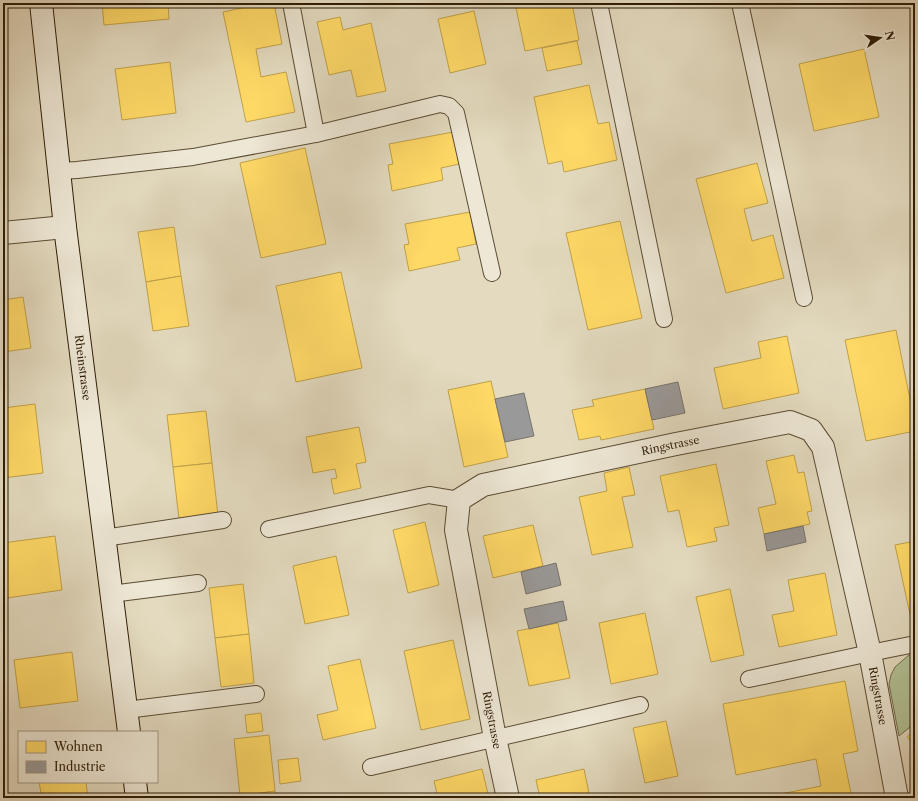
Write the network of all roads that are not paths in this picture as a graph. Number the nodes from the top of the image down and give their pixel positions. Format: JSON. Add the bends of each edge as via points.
{"nodes":[{"id":1,"x":41,"y":3,"type":"edge"},
{"id":2,"x":291,"y":3,"type":"edge"},
{"id":3,"x":599,"y":3,"type":"edge"},
{"id":4,"x":740,"y":3,"type":"edge"},
{"id":5,"x":316,"y":134,"type":"junction"},
{"id":6,"x":59,"y":171,"type":"junction"},
{"id":7,"x":65,"y":227,"type":"junction"},
{"id":8,"x":3,"y":233,"type":"edge"},
{"id":9,"x":492,"y":273,"type":"dead end"},
{"id":10,"x":804,"y":298,"type":"dead end"},
{"id":11,"x":664,"y":319,"type":"dead end"},
{"id":12,"x":459,"y":500,"type":"junction"},
{"id":13,"x":223,"y":520,"type":"dead end"},
{"id":14,"x":269,"y":529,"type":"dead end"},
{"id":15,"x":104,"y":538,"type":"junction"},
{"id":16,"x":198,"y":583,"type":"dead end"},
{"id":17,"x":111,"y":594,"type":"junction"},
{"id":18,"x":915,"y":644,"type":"edge"},
{"id":19,"x":870,"y":653,"type":"junction"},
{"id":20,"x":749,"y":679,"type":"dead end"},
{"id":21,"x":256,"y":694,"type":"dead end"},
{"id":22,"x":640,"y":705,"type":"dead end"},
{"id":23,"x":126,"y":710,"type":"junction"},
{"id":24,"x":129,"y":731,"type":"edge"},
{"id":25,"x":496,"y":738,"type":"junction"},
{"id":26,"x":371,"y":767,"type":"dead end"},
{"id":27,"x":135,"y":783,"type":"edge"},
{"id":28,"x":137,"y":798,"type":"edge"},
{"id":29,"x":508,"y":798,"type":"edge"},
{"id":30,"x":897,"y":798,"type":"edge"}],
"edges":[{"from":1,"to":6,"type":"street","name":"Rheinstrasse"},
{"from":2,"to":5,"type":"lane"},
{"from":3,"to":11,"type":"lane"},
{"from":4,"to":10,"type":"lane"},
{"from":5,"to":6,"type":"lane","via":[[193,157]]},
{"from":5,"to":9,"type":"lane","via":[[440,104],[449,106],[456,114]]},
{"from":6,"to":7,"type":"street","name":"Rheinstrasse"},
{"from":7,"to":8,"type":"street"},
{"from":7,"to":15,"type":"street","name":"Rheinstrasse"},
{"from":12,"to":14,"type":"lane","via":[[429,495]]},
{"from":12,"to":19,"type":"street","name":"Ringstrasse","via":[[483,485],[790,422],[811,430],[823,447]]},
{"from":12,"to":25,"type":"street","name":"Ringstrasse","via":[[456,530]]},
{"from":13,"to":15,"type":"lane"},
{"from":15,"to":17,"type":"street","name":"Rheinstrasse"},
{"from":16,"to":17,"type":"lane"},
{"from":17,"to":23,"type":"street","name":"Rheinstrasse"},
{"from":18,"to":19,"type":"lane"},
{"from":19,"to":20,"type":"lane"},
{"from":19,"to":30,"type":"street","name":"Ringstrasse"},
{"from":21,"to":23,"type":"lane"},
{"from":22,"to":25,"type":"lane"},
{"from":23,"to":24,"type":"street","name":"Rheinstrasse"},
{"from":25,"to":26,"type":"lane"},
{"from":25,"to":29,"type":"street","name":"Ringstrasse"},
{"from":27,"to":28,"type":"street"}]}
